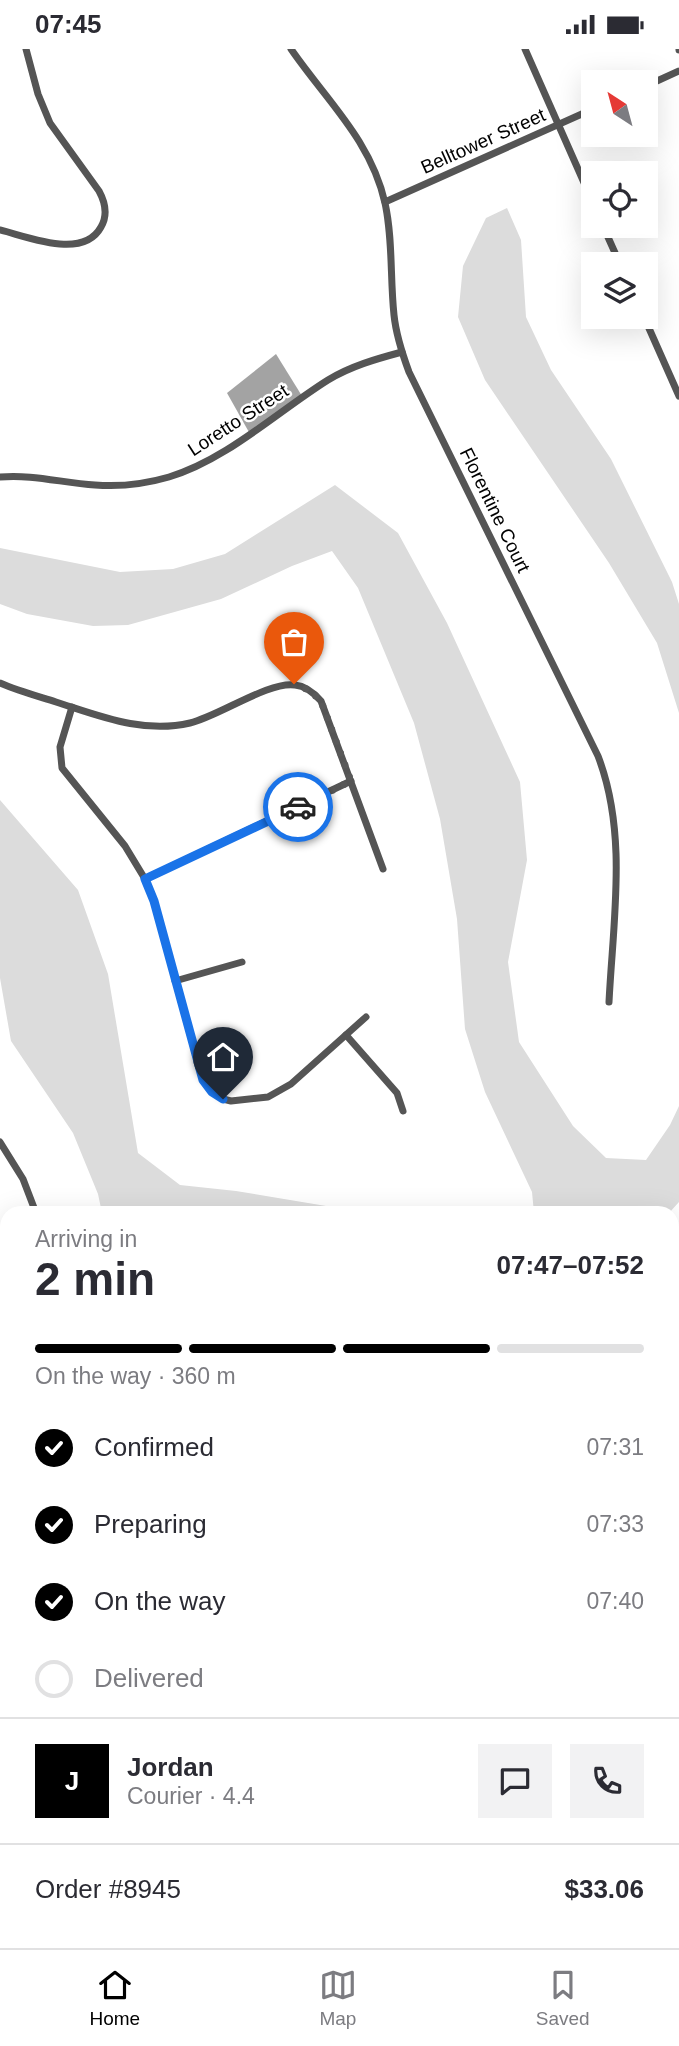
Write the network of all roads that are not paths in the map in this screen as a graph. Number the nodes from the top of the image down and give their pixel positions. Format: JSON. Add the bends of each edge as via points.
{"nodes":[{"id":1,"x":26,"y":49,"type":"edge"},
{"id":2,"x":291,"y":49,"type":"edge"},
{"id":3,"x":525,"y":49,"type":"edge"},
{"id":4,"x":679,"y":71,"type":"edge"},
{"id":5,"x":658,"y":81,"type":"edge"},
{"id":6,"x":581,"y":115,"type":"edge"},
{"id":7,"x":559,"y":125,"type":"junction"},
{"id":8,"x":581,"y":175,"type":"edge"},
{"id":9,"x":385,"y":202,"type":"junction"},
{"id":10,"x":0,"y":230,"type":"edge"},
{"id":11,"x":649,"y":329,"type":"edge"},
{"id":12,"x":402,"y":352,"type":"junction"},
{"id":13,"x":679,"y":396,"type":"edge"},
{"id":14,"x":0,"y":477,"type":"edge"},
{"id":15,"x":0,"y":683,"type":"edge"},
{"id":16,"x":72,"y":707,"type":"junction"},
{"id":17,"x":351,"y":781,"type":"junction"},
{"id":18,"x":383,"y":869,"type":"dead end"},
{"id":19,"x":145,"y":879,"type":"junction"},
{"id":20,"x":242,"y":962,"type":"dead end"},
{"id":21,"x":175,"y":981,"type":"junction"},
{"id":22,"x":609,"y":1002,"type":"dead end"},
{"id":23,"x":366,"y":1017,"type":"dead end"},
{"id":24,"x":346,"y":1035,"type":"junction"},
{"id":25,"x":403,"y":1111,"type":"dead end"},
{"id":26,"x":0,"y":1142,"type":"edge"},
{"id":27,"x":33,"y":1206,"type":"edge"}],
"edges":[{"from":1,"to":10,"type":"street","via":[[50,123],[99,191],[105,215],[96,234],[75,245]]},
{"from":2,"to":9,"type":"street","name":"Florentine Court","via":[[362,143]]},
{"from":3,"to":7,"type":"street"},
{"from":4,"to":5,"type":"street"},
{"from":6,"to":7,"type":"street","name":"Belltower Street"},
{"from":7,"to":8,"type":"street"},
{"from":7,"to":9,"type":"street","name":"Belltower Street"},
{"from":9,"to":12,"type":"street","name":"Florentine Court","via":[[394,313]]},
{"from":11,"to":13,"type":"street"},
{"from":12,"to":14,"type":"street","name":"Loretto Street","via":[[345,371],[208,460],[172,476],[116,485]]},
{"from":12,"to":22,"type":"street","name":"Florentine Court","via":[[606,775],[616,838]]},
{"from":15,"to":16,"type":"street"},
{"from":16,"to":17,"type":"street","via":[[129,725],[173,726],[205,719],[278,686],[302,686],[321,701]]},
{"from":16,"to":19,"type":"street","via":[[60,747],[62,768],[125,846]]},
{"from":17,"to":18,"type":"street"},
{"from":17,"to":19,"type":"street"},
{"from":19,"to":21,"type":"street"},
{"from":20,"to":21,"type":"street"},
{"from":21,"to":24,"type":"street","via":[[203,1080],[223,1099],[258,1099],[281,1091]]},
{"from":23,"to":24,"type":"street"},
{"from":24,"to":25,"type":"street","via":[[391,1086]]},
{"from":26,"to":27,"type":"street"}]}
